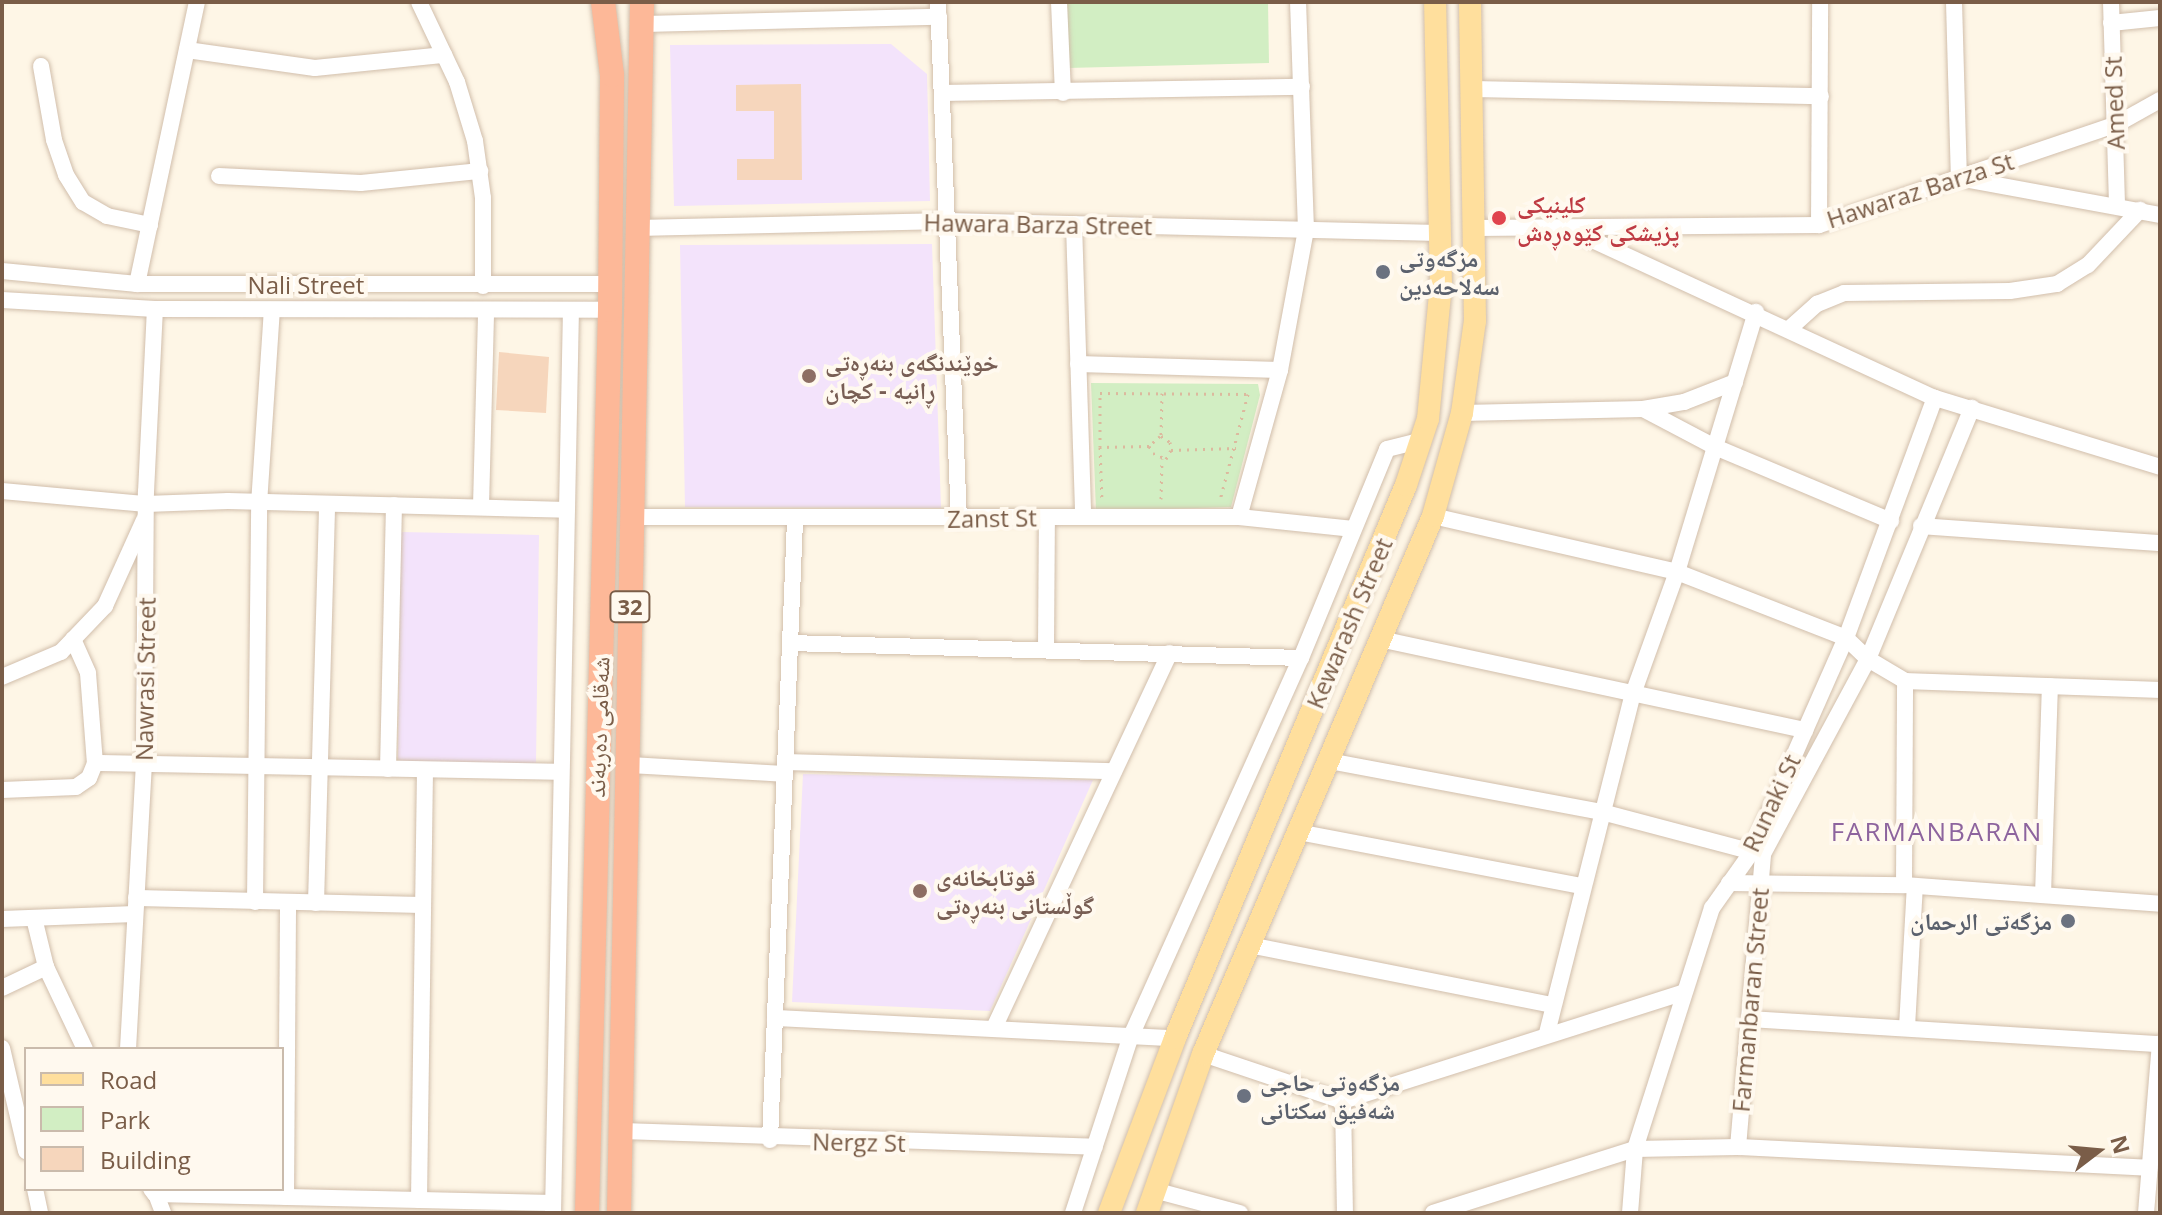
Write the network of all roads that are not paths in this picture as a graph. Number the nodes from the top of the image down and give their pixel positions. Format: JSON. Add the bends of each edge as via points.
{"nodes":[{"id":1,"x":197,"y":2,"type":"edge"},
{"id":2,"x":419,"y":2,"type":"edge"},
{"id":3,"x":603,"y":2,"type":"edge"},
{"id":4,"x":1059,"y":2,"type":"edge"},
{"id":5,"x":1298,"y":2,"type":"edge"},
{"id":6,"x":1435,"y":2,"type":"edge"},
{"id":7,"x":1470,"y":2,"type":"edge"},
{"id":8,"x":1820,"y":2,"type":"edge"},
{"id":9,"x":1954,"y":2,"type":"edge"},
{"id":10,"x":2111,"y":2,"type":"edge"},
{"id":11,"x":938,"y":10,"type":"edge"},
{"id":12,"x":642,"y":13,"type":"edge"},
{"id":13,"x":2160,"y":18,"type":"edge"},
{"id":14,"x":2111,"y":23,"type":"junction"},
{"id":15,"x":187,"y":50,"type":"junction"},
{"id":16,"x":444,"y":55,"type":"junction"},
{"id":17,"x":41,"y":66,"type":"dead end"},
{"id":18,"x":1302,"y":87,"type":"junction"},
{"id":19,"x":1473,"y":89,"type":"junction"},
{"id":20,"x":942,"y":93,"type":"junction"},
{"id":21,"x":1063,"y":93,"type":"junction"},
{"id":22,"x":1821,"y":96,"type":"junction"},
{"id":23,"x":2160,"y":100,"type":"edge"},
{"id":24,"x":2115,"y":125,"type":"junction"},
{"id":25,"x":480,"y":171,"type":"junction"},
{"id":26,"x":219,"y":176,"type":"dead end"},
{"id":27,"x":1959,"y":178,"type":"junction"},
{"id":28,"x":2117,"y":205,"type":"junction"},
{"id":29,"x":2140,"y":210,"type":"junction"},
{"id":30,"x":2160,"y":215,"type":"edge"},
{"id":31,"x":947,"y":221,"type":"junction"},
{"id":32,"x":1074,"y":224,"type":"junction"},
{"id":33,"x":150,"y":225,"type":"junction"},
{"id":34,"x":1819,"y":225,"type":"junction"},
{"id":35,"x":637,"y":228,"type":"junction"},
{"id":36,"x":1476,"y":228,"type":"junction"},
{"id":37,"x":1306,"y":230,"type":"junction"},
{"id":38,"x":1570,"y":230,"type":"junction"},
{"id":39,"x":1439,"y":233,"type":"junction"},
{"id":40,"x":2,"y":271,"type":"edge"},
{"id":41,"x":137,"y":284,"type":"junction"},
{"id":42,"x":610,"y":284,"type":"junction"},
{"id":43,"x":483,"y":286,"type":"junction"},
{"id":44,"x":2,"y":300,"type":"edge"},
{"id":45,"x":155,"y":309,"type":"junction"},
{"id":46,"x":272,"y":310,"type":"junction"},
{"id":47,"x":610,"y":310,"type":"junction"},
{"id":48,"x":486,"y":311,"type":"junction"},
{"id":49,"x":571,"y":312,"type":"junction"},
{"id":50,"x":1756,"y":312,"type":"junction"},
{"id":51,"x":1789,"y":329,"type":"junction"},
{"id":52,"x":1078,"y":364,"type":"junction"},
{"id":53,"x":1280,"y":370,"type":"junction"},
{"id":54,"x":1735,"y":382,"type":"junction"},
{"id":55,"x":1935,"y":398,"type":"junction"},
{"id":56,"x":1972,"y":408,"type":"junction"},
{"id":57,"x":1643,"y":409,"type":"junction"},
{"id":58,"x":1462,"y":413,"type":"junction"},
{"id":59,"x":1422,"y":440,"type":"junction"},
{"id":60,"x":1715,"y":447,"type":"junction"},
{"id":61,"x":2160,"y":467,"type":"edge"},
{"id":62,"x":2,"y":491,"type":"edge"},
{"id":63,"x":259,"y":504,"type":"junction"},
{"id":64,"x":394,"y":505,"type":"junction"},
{"id":65,"x":481,"y":506,"type":"junction"},
{"id":66,"x":327,"y":507,"type":"junction"},
{"id":67,"x":146,"y":510,"type":"junction"},
{"id":68,"x":567,"y":510,"type":"junction"},
{"id":69,"x":1083,"y":516,"type":"junction"},
{"id":70,"x":1433,"y":516,"type":"junction"},
{"id":71,"x":631,"y":517,"type":"junction"},
{"id":72,"x":1047,"y":517,"type":"junction"},
{"id":73,"x":1239,"y":517,"type":"junction"},
{"id":74,"x":795,"y":520,"type":"junction"},
{"id":75,"x":959,"y":520,"type":"junction"},
{"id":76,"x":1891,"y":521,"type":"junction"},
{"id":77,"x":1921,"y":526,"type":"junction"},
{"id":78,"x":1353,"y":529,"type":"junction"},
{"id":79,"x":2160,"y":543,"type":"edge"},
{"id":80,"x":1677,"y":572,"type":"junction"},
{"id":81,"x":1846,"y":638,"type":"junction"},
{"id":82,"x":73,"y":639,"type":"junction"},
{"id":83,"x":1380,"y":639,"type":"junction"},
{"id":84,"x":790,"y":643,"type":"junction"},
{"id":85,"x":1046,"y":649,"type":"junction"},
{"id":86,"x":1170,"y":653,"type":"junction"},
{"id":87,"x":1301,"y":658,"type":"junction"},
{"id":88,"x":1868,"y":659,"type":"junction"},
{"id":89,"x":2,"y":677,"type":"edge"},
{"id":90,"x":1905,"y":681,"type":"junction"},
{"id":91,"x":2050,"y":686,"type":"junction"},
{"id":92,"x":2160,"y":690,"type":"edge"},
{"id":93,"x":1633,"y":694,"type":"junction"},
{"id":94,"x":1805,"y":730,"type":"junction"},
{"id":95,"x":1329,"y":761,"type":"junction"},
{"id":96,"x":144,"y":762,"type":"junction"},
{"id":97,"x":95,"y":763,"type":"junction"},
{"id":98,"x":630,"y":765,"type":"junction"},
{"id":99,"x":254,"y":768,"type":"junction"},
{"id":100,"x":319,"y":768,"type":"junction"},
{"id":101,"x":784,"y":768,"type":"junction"},
{"id":102,"x":388,"y":769,"type":"junction"},
{"id":103,"x":425,"y":770,"type":"junction"},
{"id":104,"x":1114,"y":771,"type":"junction"},
{"id":105,"x":561,"y":772,"type":"junction"},
{"id":106,"x":2,"y":790,"type":"edge"},
{"id":107,"x":1602,"y":812,"type":"junction"},
{"id":108,"x":1298,"y":832,"type":"junction"},
{"id":109,"x":1757,"y":853,"type":"junction"},
{"id":110,"x":1729,"y":883,"type":"junction"},
{"id":111,"x":1910,"y":885,"type":"junction"},
{"id":112,"x":1582,"y":886,"type":"junction"},
{"id":113,"x":1760,"y":886,"type":"junction"},
{"id":114,"x":2043,"y":895,"type":"junction"},
{"id":115,"x":255,"y":902,"type":"junction"},
{"id":116,"x":288,"y":903,"type":"junction"},
{"id":117,"x":316,"y":903,"type":"junction"},
{"id":118,"x":2160,"y":904,"type":"edge"},
{"id":119,"x":423,"y":905,"type":"junction"},
{"id":120,"x":135,"y":906,"type":"junction"},
{"id":121,"x":34,"y":918,"type":"junction"},
{"id":122,"x":2,"y":919,"type":"edge"},
{"id":123,"x":1249,"y":945,"type":"junction"},
{"id":124,"x":46,"y":967,"type":"junction"},
{"id":125,"x":2,"y":988,"type":"edge"},
{"id":126,"x":1682,"y":993,"type":"junction"},
{"id":127,"x":1553,"y":1005,"type":"junction"},
{"id":128,"x":775,"y":1018,"type":"junction"},
{"id":129,"x":1749,"y":1019,"type":"junction"},
{"id":130,"x":1907,"y":1027,"type":"junction"},
{"id":131,"x":994,"y":1028,"type":"junction"},
{"id":132,"x":1547,"y":1033,"type":"junction"},
{"id":133,"x":1131,"y":1036,"type":"junction"},
{"id":134,"x":1175,"y":1038,"type":"junction"},
{"id":135,"x":2160,"y":1044,"type":"edge"},
{"id":136,"x":84,"y":1047,"type":"edge"},
{"id":137,"x":128,"y":1047,"type":"edge"},
{"id":138,"x":2,"y":1048,"type":"edge"},
{"id":139,"x":1203,"y":1054,"type":"junction"},
{"id":140,"x":1343,"y":1101,"type":"junction"},
{"id":141,"x":1141,"y":1121,"type":"junction"},
{"id":142,"x":623,"y":1131,"type":"junction"},
{"id":143,"x":1174,"y":1136,"type":"junction"},
{"id":144,"x":770,"y":1140,"type":"junction"},
{"id":145,"x":24,"y":1142,"type":"edge"},
{"id":146,"x":1095,"y":1147,"type":"junction"},
{"id":147,"x":1738,"y":1147,"type":"junction"},
{"id":148,"x":1635,"y":1149,"type":"junction"},
{"id":149,"x":2149,"y":1168,"type":"junction"},
{"id":150,"x":1154,"y":1190,"type":"junction"},
{"id":151,"x":35,"y":1191,"type":"edge"},
{"id":152,"x":154,"y":1191,"type":"edge"},
{"id":153,"x":286,"y":1197,"type":"junction"},
{"id":154,"x":419,"y":1200,"type":"junction"},
{"id":155,"x":553,"y":1208,"type":"edge"},
{"id":156,"x":40,"y":1213,"type":"edge"},
{"id":157,"x":163,"y":1213,"type":"edge"},
{"id":158,"x":587,"y":1213,"type":"edge"},
{"id":159,"x":619,"y":1213,"type":"edge"},
{"id":160,"x":1073,"y":1213,"type":"edge"},
{"id":161,"x":1109,"y":1213,"type":"edge"},
{"id":162,"x":1147,"y":1213,"type":"edge"},
{"id":163,"x":1240,"y":1213,"type":"edge"},
{"id":164,"x":1345,"y":1213,"type":"edge"},
{"id":165,"x":1433,"y":1213,"type":"edge"},
{"id":166,"x":1630,"y":1213,"type":"edge"},
{"id":167,"x":2146,"y":1213,"type":"edge"}],
"edges":[{"from":1,"to":15,"type":"street"},
{"from":2,"to":16,"type":"street"},
{"from":3,"to":42,"type":"highway","name":"شەقامی دەربەند","number":"32","via":[[612,75]]},
{"from":4,"to":21,"type":"street"},
{"from":5,"to":18,"type":"street"},
{"from":6,"to":39,"type":"main road","name":"Kewarash Street"},
{"from":7,"to":19,"type":"main road","name":"Kewarash Street"},
{"from":8,"to":22,"type":"street"},
{"from":9,"to":27,"type":"street"},
{"from":10,"to":14,"type":"street","name":"Amed St"},
{"from":11,"to":12,"type":"street"},
{"from":11,"to":20,"type":"street"},
{"from":12,"to":35,"type":"highway","name":"شەقامی دەربەند","number":"32"},
{"from":13,"to":14,"type":"street"},
{"from":14,"to":24,"type":"street","name":"Amed St"},
{"from":15,"to":16,"type":"street","via":[[315,68]]},
{"from":15,"to":33,"type":"street"},
{"from":16,"to":25,"type":"street","via":[[467,111]]},
{"from":17,"to":33,"type":"street","via":[[54,140],[83,202],[107,216]]},
{"from":18,"to":21,"type":"street"},
{"from":18,"to":37,"type":"street"},
{"from":19,"to":22,"type":"street"},
{"from":19,"to":36,"type":"main road","name":"Kewarash Street"},
{"from":20,"to":21,"type":"street"},
{"from":20,"to":31,"type":"street"},
{"from":22,"to":34,"type":"street"},
{"from":23,"to":24,"type":"street","name":"Hawaraz Barza St"},
{"from":24,"to":27,"type":"street","name":"Hawaraz Barza St"},
{"from":24,"to":28,"type":"street","name":"Amed St"},
{"from":25,"to":26,"type":"street","via":[[361,183]]},
{"from":25,"to":43,"type":"street"},
{"from":27,"to":28,"type":"street"},
{"from":27,"to":34,"type":"street","name":"Hawaraz Barza St"},
{"from":28,"to":29,"type":"street"},
{"from":29,"to":30,"type":"street"},
{"from":29,"to":51,"type":"street","via":[[2088,265],[2057,284],[2010,291],[1844,293],[1817,304]]},
{"from":31,"to":32,"type":"street","name":"Hawara Barza Street"},
{"from":31,"to":35,"type":"street","name":"Hawara Barza Street"},
{"from":31,"to":75,"type":"street"},
{"from":32,"to":37,"type":"street","name":"Hawara Barza Street"},
{"from":32,"to":52,"type":"street"},
{"from":33,"to":41,"type":"street"},
{"from":34,"to":38,"type":"street","name":"Hawaraz Barza St"},
{"from":35,"to":71,"type":"highway","name":"شەقامی دەربەند","number":"32"},
{"from":36,"to":38,"type":"street","name":"Hawaraz Barza St"},
{"from":36,"to":58,"type":"main road","name":"Kewarash Street","via":[[1475,321]]},
{"from":37,"to":39,"type":"street","name":"Hawara Barza Street"},
{"from":37,"to":53,"type":"street"},
{"from":38,"to":50,"type":"street"},
{"from":39,"to":59,"type":"main road","name":"Kewarash Street","via":[[1438,355]]},
{"from":40,"to":41,"type":"street","name":"Nali Street"},
{"from":41,"to":43,"type":"street","name":"Nali Street"},
{"from":42,"to":43,"type":"street","name":"Nali Street"},
{"from":42,"to":47,"type":"highway","name":"شەقامی دەربەند","number":"32"},
{"from":44,"to":45,"type":"street","name":"Nali Street"},
{"from":45,"to":46,"type":"street","name":"Nali Street"},
{"from":45,"to":67,"type":"street","name":"Nawrasi Street"},
{"from":46,"to":48,"type":"street","name":"Nali Street"},
{"from":46,"to":63,"type":"street"},
{"from":47,"to":49,"type":"street","name":"Nali Street"},
{"from":47,"to":158,"type":"highway","name":"شەقامی دەربەند","number":"32"},
{"from":48,"to":49,"type":"street","name":"Nali Street"},
{"from":48,"to":65,"type":"street"},
{"from":49,"to":68,"type":"street"},
{"from":50,"to":51,"type":"street"},
{"from":50,"to":54,"type":"street"},
{"from":51,"to":55,"type":"street"},
{"from":52,"to":53,"type":"street"},
{"from":52,"to":69,"type":"street"},
{"from":53,"to":73,"type":"street"},
{"from":54,"to":57,"type":"street","via":[[1684,402]]},
{"from":54,"to":60,"type":"street"},
{"from":55,"to":56,"type":"street"},
{"from":55,"to":76,"type":"street","name":"Runaki St"},
{"from":56,"to":61,"type":"street"},
{"from":56,"to":77,"type":"street","name":"Runaki St"},
{"from":57,"to":58,"type":"street"},
{"from":57,"to":60,"type":"street"},
{"from":58,"to":70,"type":"main road","name":"Kewarash Street"},
{"from":59,"to":78,"type":"street","via":[[1387,449]]},
{"from":59,"to":134,"type":"main road","name":"Kewarash Street"},
{"from":60,"to":76,"type":"street"},
{"from":60,"to":80,"type":"street"},
{"from":62,"to":67,"type":"street"},
{"from":63,"to":66,"type":"street"},
{"from":63,"to":67,"type":"street"},
{"from":63,"to":99,"type":"street"},
{"from":64,"to":65,"type":"street"},
{"from":64,"to":66,"type":"street"},
{"from":64,"to":102,"type":"street"},
{"from":65,"to":68,"type":"street"},
{"from":66,"to":100,"type":"street"},
{"from":67,"to":82,"type":"street","via":[[105,606]]},
{"from":67,"to":96,"type":"street","name":"Nawrasi Street"},
{"from":68,"to":105,"type":"street"},
{"from":69,"to":72,"type":"street","name":"Zanst St"},
{"from":69,"to":73,"type":"street","name":"Zanst St"},
{"from":70,"to":80,"type":"street"},
{"from":70,"to":83,"type":"main road","name":"Kewarash Street"},
{"from":71,"to":74,"type":"street","name":"Zanst St"},
{"from":71,"to":98,"type":"highway","name":"شەقامی دەربەند","number":"32"},
{"from":72,"to":75,"type":"street","name":"Zanst St"},
{"from":72,"to":85,"type":"street"},
{"from":73,"to":78,"type":"street","name":"Zanst St"},
{"from":74,"to":75,"type":"street","name":"Zanst St"},
{"from":74,"to":84,"type":"street"},
{"from":76,"to":81,"type":"street","name":"Runaki St"},
{"from":77,"to":79,"type":"street"},
{"from":77,"to":88,"type":"street","name":"Runaki St"},
{"from":78,"to":87,"type":"street"},
{"from":80,"to":81,"type":"street"},
{"from":80,"to":93,"type":"street"},
{"from":81,"to":88,"type":"street"},
{"from":81,"to":94,"type":"street","name":"Runaki St"},
{"from":82,"to":89,"type":"street","via":[[61,652]]},
{"from":82,"to":97,"type":"street","via":[[88,673]]},
{"from":83,"to":93,"type":"street"},
{"from":83,"to":95,"type":"main road","name":"Kewarash Street"},
{"from":84,"to":85,"type":"street"},
{"from":84,"to":101,"type":"street"},
{"from":85,"to":86,"type":"street"},
{"from":86,"to":87,"type":"street"},
{"from":86,"to":104,"type":"street"},
{"from":87,"to":133,"type":"street"},
{"from":88,"to":90,"type":"street"},
{"from":88,"to":109,"type":"street","name":"Runaki St"},
{"from":90,"to":91,"type":"street"},
{"from":90,"to":111,"type":"street"},
{"from":91,"to":92,"type":"street"},
{"from":91,"to":114,"type":"street"},
{"from":93,"to":94,"type":"street"},
{"from":93,"to":107,"type":"street"},
{"from":94,"to":109,"type":"street","name":"Runaki St"},
{"from":95,"to":107,"type":"street"},
{"from":95,"to":108,"type":"main road","name":"Kewarash Street"},
{"from":96,"to":97,"type":"street"},
{"from":96,"to":99,"type":"street"},
{"from":96,"to":120,"type":"street","name":"Nawrasi Street"},
{"from":97,"to":106,"type":"street","via":[[89,778],[76,787]]},
{"from":98,"to":101,"type":"street"},
{"from":98,"to":142,"type":"highway","name":"شەقامی دەربەند","number":"32"},
{"from":99,"to":100,"type":"street"},
{"from":99,"to":115,"type":"street"},
{"from":100,"to":102,"type":"street"},
{"from":100,"to":117,"type":"street"},
{"from":101,"to":104,"type":"street"},
{"from":101,"to":128,"type":"street"},
{"from":102,"to":103,"type":"street"},
{"from":103,"to":105,"type":"street"},
{"from":103,"to":119,"type":"street"},
{"from":104,"to":131,"type":"street"},
{"from":105,"to":155,"type":"street"},
{"from":107,"to":109,"type":"street"},
{"from":107,"to":112,"type":"street"},
{"from":108,"to":112,"type":"street"},
{"from":108,"to":123,"type":"main road","name":"Kewarash Street"},
{"from":109,"to":110,"type":"street","name":"Runaki St"},
{"from":109,"to":113,"type":"street","name":"Farmanbaran Street"},
{"from":110,"to":113,"type":"street"},
{"from":110,"to":126,"type":"street","name":"Runaki St","via":[[1712,908]]},
{"from":111,"to":113,"type":"street"},
{"from":111,"to":114,"type":"street"},
{"from":111,"to":130,"type":"street"},
{"from":112,"to":127,"type":"street"},
{"from":113,"to":129,"type":"street","name":"Farmanbaran Street"},
{"from":114,"to":118,"type":"street"},
{"from":115,"to":116,"type":"street"},
{"from":115,"to":120,"type":"street"},
{"from":116,"to":117,"type":"street"},
{"from":116,"to":153,"type":"street"},
{"from":117,"to":119,"type":"street"},
{"from":119,"to":154,"type":"street"},
{"from":120,"to":121,"type":"street"},
{"from":120,"to":137,"type":"street","name":"Nawrasi Street"},
{"from":121,"to":122,"type":"street"},
{"from":121,"to":124,"type":"street"},
{"from":123,"to":127,"type":"street"},
{"from":123,"to":139,"type":"main road","name":"Kewarash Street"},
{"from":124,"to":125,"type":"street"},
{"from":124,"to":136,"type":"street"},
{"from":126,"to":132,"type":"street"},
{"from":126,"to":148,"type":"street","name":"Runaki St"},
{"from":127,"to":132,"type":"street"},
{"from":128,"to":131,"type":"street"},
{"from":128,"to":144,"type":"street"},
{"from":129,"to":130,"type":"street"},
{"from":129,"to":147,"type":"street","name":"Farmanbaran Street"},
{"from":130,"to":135,"type":"street"},
{"from":131,"to":133,"type":"street"},
{"from":132,"to":140,"type":"street"},
{"from":133,"to":134,"type":"street"},
{"from":133,"to":146,"type":"street"},
{"from":134,"to":141,"type":"main road","name":"Kewarash Street"},
{"from":135,"to":149,"type":"street"},
{"from":138,"to":145,"type":"street"},
{"from":139,"to":140,"type":"street"},
{"from":139,"to":143,"type":"main road","name":"Kewarash Street"},
{"from":140,"to":164,"type":"street"},
{"from":141,"to":143,"type":"main road"},
{"from":141,"to":161,"type":"main road","name":"Kewarash Street"},
{"from":142,"to":144,"type":"street","name":"Nergz St"},
{"from":142,"to":159,"type":"highway","name":"شەقامی دەربەند","number":"32"},
{"from":143,"to":150,"type":"main road","name":"Kewarash Street"},
{"from":144,"to":146,"type":"street","name":"Nergz St"},
{"from":146,"to":160,"type":"street"},
{"from":147,"to":148,"type":"street"},
{"from":147,"to":149,"type":"street"},
{"from":148,"to":165,"type":"street"},
{"from":148,"to":166,"type":"street","name":"Runaki St"},
{"from":149,"to":167,"type":"street"},
{"from":150,"to":162,"type":"main road","name":"Kewarash Street"},
{"from":150,"to":163,"type":"street"},
{"from":151,"to":156,"type":"street"},
{"from":152,"to":153,"type":"street"},
{"from":152,"to":157,"type":"street"},
{"from":153,"to":154,"type":"street"},
{"from":154,"to":155,"type":"street"}]}
